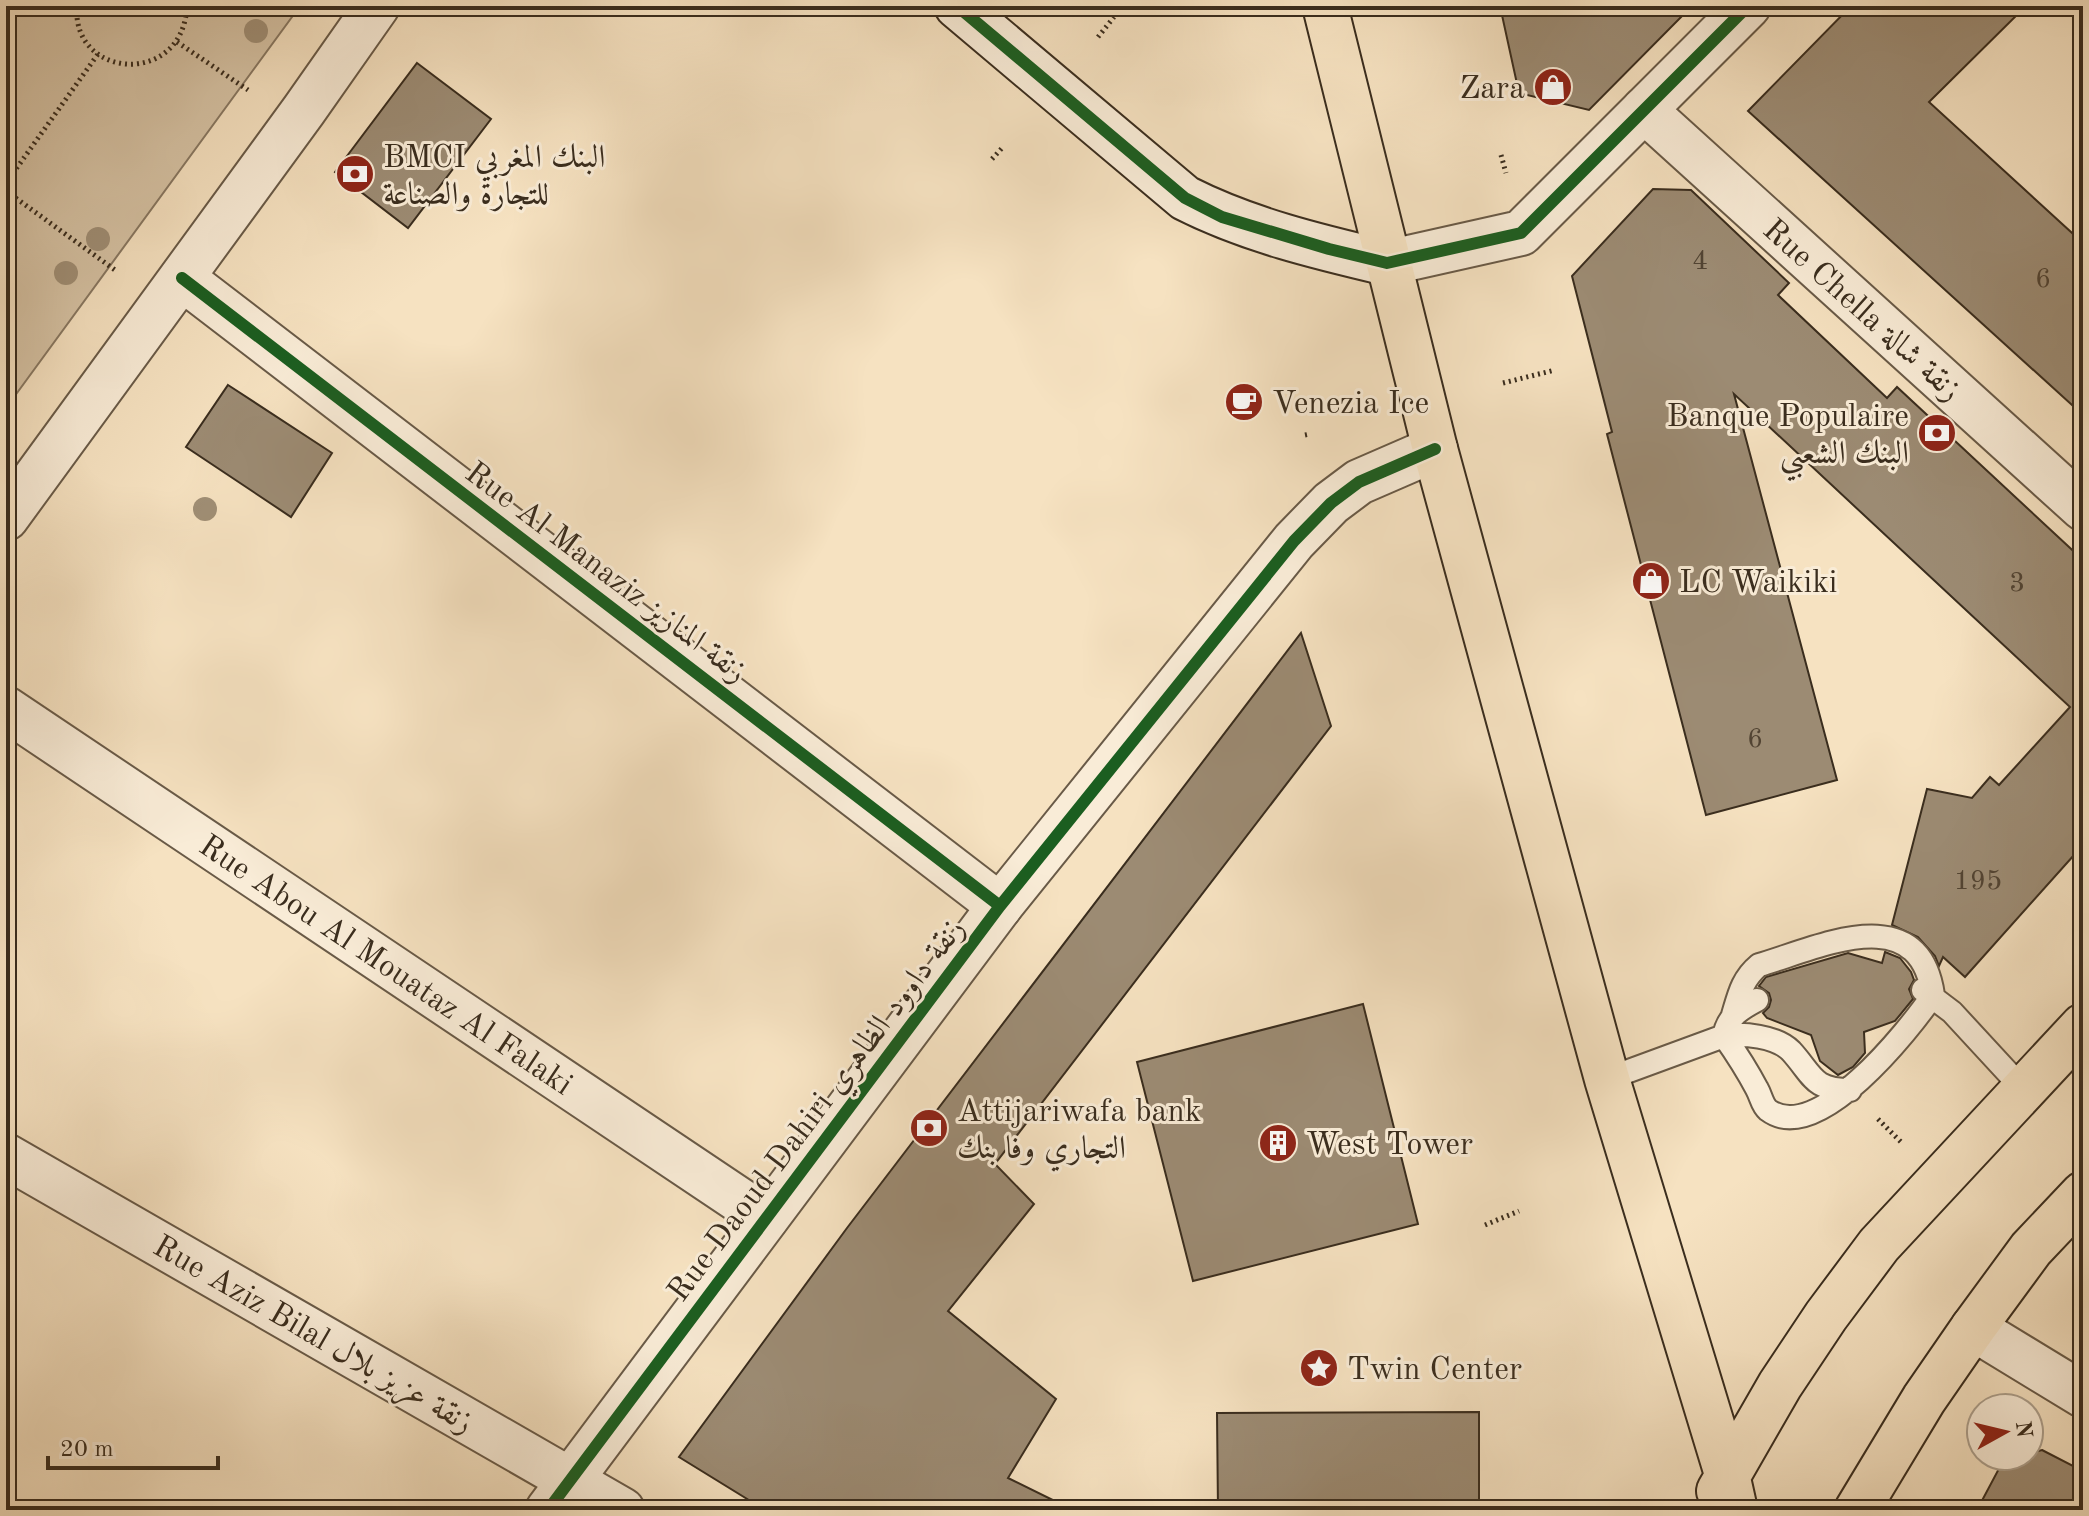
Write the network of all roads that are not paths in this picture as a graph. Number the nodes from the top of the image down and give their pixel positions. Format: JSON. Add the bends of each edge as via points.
{"nodes":[{"id":1,"x":377,"y":6,"type":"edge"},
{"id":2,"x":957,"y":6,"type":"edge"},
{"id":3,"x":1325,"y":6,"type":"edge"},
{"id":4,"x":1748,"y":6,"type":"edge"},
{"id":5,"x":1644,"y":110,"type":"junction"},
{"id":6,"x":1387,"y":263,"type":"junction"},
{"id":7,"x":182,"y":278,"type":"junction"},
{"id":8,"x":1435,"y":449,"type":"junction"},
{"id":9,"x":2083,"y":508,"type":"edge"},
{"id":10,"x":6,"y":518,"type":"edge"},
{"id":11,"x":6,"y":709,"type":"edge"},
{"id":12,"x":1000,"y":906,"type":"junction"},
{"id":13,"x":1928,"y":992,"type":"junction"},
{"id":14,"x":1757,"y":1000,"type":"dead end"},
{"id":15,"x":1729,"y":1026,"type":"junction"},
{"id":16,"x":2083,"y":1026,"type":"edge"},
{"id":17,"x":1607,"y":1079,"type":"junction"},
{"id":18,"x":1850,"y":1090,"type":"junction"},
{"id":19,"x":2024,"y":1090,"type":"junction"},
{"id":20,"x":6,"y":1156,"type":"edge"},
{"id":21,"x":2083,"y":1194,"type":"edge"},
{"id":22,"x":766,"y":1218,"type":"junction"},
{"id":23,"x":1973,"y":1328,"type":"junction"},
{"id":24,"x":2083,"y":1395,"type":"edge"},
{"id":25,"x":559,"y":1495,"type":"edge"},
{"id":26,"x":1724,"y":1498,"type":"edge"},
{"id":27,"x":622,"y":1510,"type":"edge"},
{"id":28,"x":1857,"y":1510,"type":"edge"}],
"edges":[{"from":1,"to":7,"type":"street"},
{"from":2,"to":6,"type":"street","via":[[1185,198],[1222,217]]},
{"from":3,"to":6,"type":"main road"},
{"from":4,"to":5,"type":"street"},
{"from":5,"to":6,"type":"street","via":[[1521,233]]},
{"from":5,"to":9,"type":"street","name":"Rue Chella زنقة شالة"},
{"from":6,"to":8,"type":"main road"},
{"from":7,"to":10,"type":"street"},
{"from":7,"to":12,"type":"street","name":"Rue Al Manaziz زنقة المنازيز"},
{"from":8,"to":12,"type":"street","name":"Rue Daoud Dahiri زنقة داوود الظاهري","via":[[1359,482],[1294,541]]},
{"from":8,"to":17,"type":"main road"},
{"from":11,"to":22,"type":"street","name":"Rue Abou Al Mouataz Al Falaki"},
{"from":12,"to":22,"type":"street","name":"Rue Daoud Dahiri زنقة داوود الظاهري"},
{"from":13,"to":15,"type":"lane","via":[[1927,970],[1916,954],[1892,937],[1854,938],[1759,965],[1742,985]]},
{"from":13,"to":18,"type":"lane","via":[[1922,1011]]},
{"from":13,"to":19,"type":"lane"},
{"from":14,"to":15,"type":"lane"},
{"from":15,"to":17,"type":"lane"},
{"from":15,"to":18,"type":"lane","via":[[1790,1050],[1815,1083]]},
{"from":15,"to":18,"type":"lane","via":[[1765,1108],[1780,1116],[1812,1113]]},
{"from":16,"to":19,"type":"main road"},
{"from":17,"to":26,"type":"main road"},
{"from":19,"to":26,"type":"main road","via":[[1879,1245],[1803,1350]]},
{"from":20,"to":25,"type":"street","name":"Rue Aziz Bilal زنقة عزيز بلال"},
{"from":21,"to":23,"type":"main road","via":[[2031,1249]]},
{"from":22,"to":25,"type":"street","name":"Rue Daoud Dahiri زنقة داوود الظاهري"},
{"from":23,"to":24,"type":"street"},
{"from":23,"to":28,"type":"main road"},
{"from":25,"to":27,"type":"street","name":"Rue Aziz Bilal زنقة عزيز بلال"}]}
